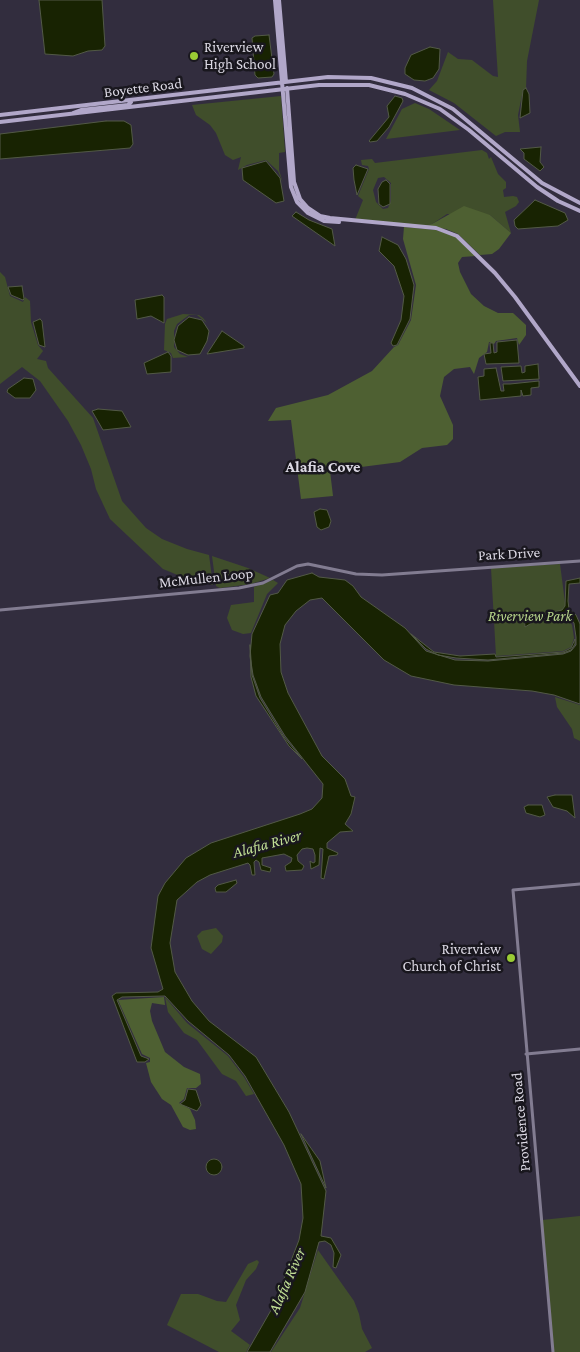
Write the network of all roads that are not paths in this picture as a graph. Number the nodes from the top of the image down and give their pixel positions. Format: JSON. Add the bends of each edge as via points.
{"nodes":[{"id":1,"x":275,"y":0,"type":"edge"},
{"id":2,"x":279,"y":0,"type":"edge"},
{"id":3,"x":284,"y":82,"type":"junction"},
{"id":4,"x":287,"y":88,"type":"junction"},
{"id":5,"x":281,"y":89,"type":"junction"},
{"id":6,"x":131,"y":101,"type":"junction"},
{"id":7,"x":71,"y":115,"type":"junction"},
{"id":8,"x":1,"y":116,"type":"edge"},
{"id":9,"x":0,"y":122,"type":"edge"},
{"id":10,"x":580,"y":203,"type":"edge"},
{"id":11,"x":580,"y":211,"type":"edge"},
{"id":12,"x":357,"y":222,"type":"junction"},
{"id":13,"x":580,"y":386,"type":"edge"},
{"id":14,"x":580,"y":561,"type":"edge"},
{"id":15,"x":440,"y":570,"type":"joint"},
{"id":16,"x":0,"y":610,"type":"edge"},
{"id":17,"x":580,"y":884,"type":"edge"},
{"id":18,"x":580,"y":1049,"type":"edge"},
{"id":19,"x":526,"y":1054,"type":"junction"},
{"id":20,"x":553,"y":1352,"type":"edge"}],
"edges":[{"from":1,"to":3,"type":"main road"},
{"from":2,"to":3,"type":"main road"},
{"from":3,"to":4,"type":"street"},
{"from":3,"to":5,"type":"main road"},
{"from":3,"to":6,"type":"main road","name":"Boyette Road"},
{"from":3,"to":10,"type":"main road","name":"Boyette Road","via":[[350,76],[381,80],[419,91],[464,116],[542,183]]},
{"from":4,"to":5,"type":"main road","name":"Boyette Road"},
{"from":4,"to":11,"type":"main road","name":"Boyette Road","via":[[359,84],[420,99],[454,118],[548,196]]},
{"from":4,"to":12,"type":"main road","via":[[294,182],[300,199],[320,216]]},
{"from":5,"to":7,"type":"main road","name":"Boyette Road"},
{"from":5,"to":12,"type":"main road","via":[[289,180],[296,201],[306,212],[321,220]]},
{"from":6,"to":7,"type":"main road","via":[[128,105],[81,110]]},
{"from":6,"to":8,"type":"main road","name":"Boyette Road"},
{"from":7,"to":9,"type":"main road","name":"Boyette Road"},
{"from":12,"to":13,"type":"main road","via":[[436,228],[458,236],[515,297]]},
{"from":14,"to":15,"type":"street","name":"Park Drive"},
{"from":15,"to":16,"type":"street","name":"McMullen Loop","via":[[356,574],[308,564],[263,583],[239,588]]},
{"from":17,"to":19,"type":"street","name":"Providence Road","via":[[513,890]]},
{"from":18,"to":19,"type":"street"},
{"from":19,"to":20,"type":"street","name":"Providence Road"}]}
